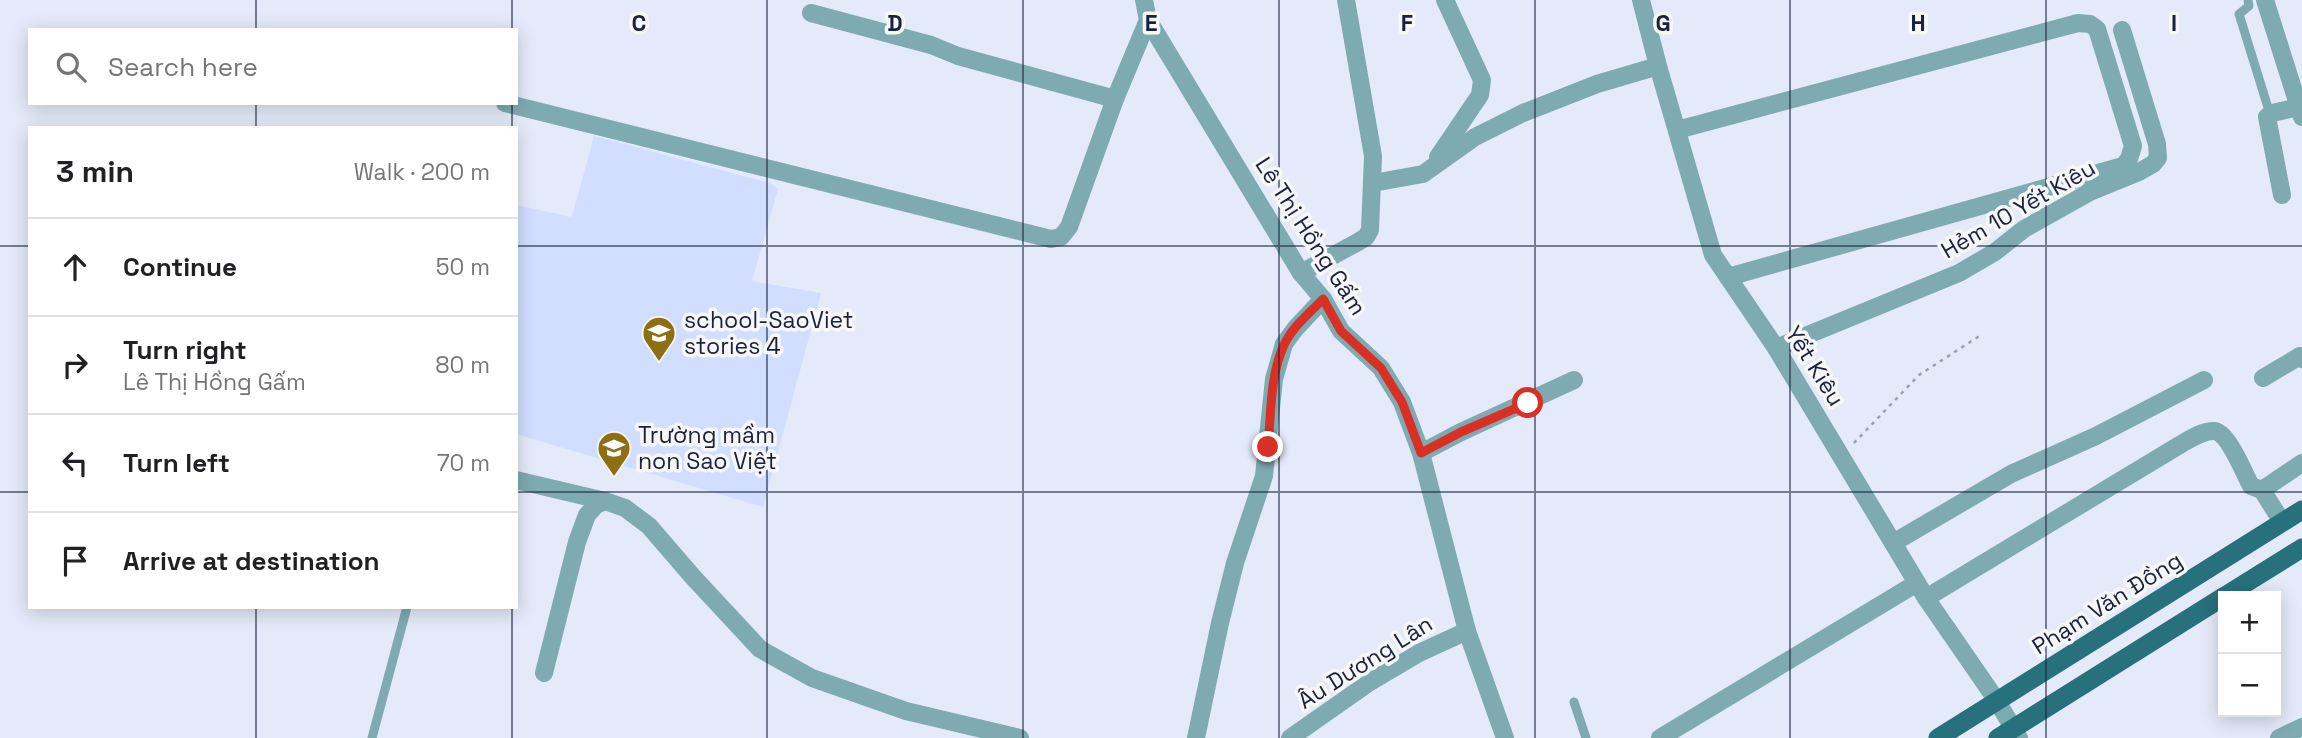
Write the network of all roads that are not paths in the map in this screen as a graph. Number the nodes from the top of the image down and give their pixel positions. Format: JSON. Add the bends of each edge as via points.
{"nodes":[{"id":1,"x":1144,"y":0,"type":"edge"},
{"id":2,"x":1346,"y":0,"type":"edge"},
{"id":3,"x":1445,"y":0,"type":"edge"},
{"id":4,"x":1641,"y":0,"type":"edge"},
{"id":5,"x":2248,"y":0,"type":"edge"},
{"id":6,"x":2266,"y":0,"type":"edge"},
{"id":7,"x":811,"y":13,"type":"dead end"},
{"id":8,"x":1147,"y":20,"type":"junction"},
{"id":9,"x":2122,"y":30,"type":"dead end"},
{"id":10,"x":1658,"y":66,"type":"junction"},
{"id":11,"x":1115,"y":99,"type":"junction"},
{"id":12,"x":513,"y":105,"type":"edge"},
{"id":13,"x":2300,"y":107,"type":"edge"},
{"id":14,"x":2270,"y":114,"type":"junction"},
{"id":15,"x":1676,"y":130,"type":"junction"},
{"id":16,"x":2158,"y":152,"type":"junction"},
{"id":17,"x":1433,"y":166,"type":"junction"},
{"id":18,"x":2123,"y":166,"type":"junction"},
{"id":19,"x":1373,"y":183,"type":"junction"},
{"id":20,"x":2281,"y":195,"type":"dead end"},
{"id":21,"x":1301,"y":273,"type":"junction"},
{"id":22,"x":1728,"y":278,"type":"junction"},
{"id":23,"x":1323,"y":299,"type":"junction"},
{"id":24,"x":1776,"y":348,"type":"junction"},
{"id":25,"x":2301,"y":356,"type":"edge"},
{"id":26,"x":2263,"y":377,"type":"dead end"},
{"id":27,"x":1574,"y":380,"type":"dead end"},
{"id":28,"x":2204,"y":380,"type":"dead end"},
{"id":29,"x":1421,"y":453,"type":"junction"},
{"id":30,"x":2302,"y":463,"type":"edge"},
{"id":31,"x":518,"y":480,"type":"edge"},
{"id":32,"x":2262,"y":489,"type":"junction"},
{"id":33,"x":604,"y":501,"type":"junction"},
{"id":34,"x":2302,"y":510,"type":"edge"},
{"id":35,"x":2282,"y":522,"type":"junction"},
{"id":36,"x":1893,"y":543,"type":"junction"},
{"id":37,"x":2302,"y":548,"type":"edge"},
{"id":38,"x":1921,"y":591,"type":"junction"},
{"id":39,"x":2234,"y":591,"type":"edge"},
{"id":40,"x":2218,"y":601,"type":"edge"},
{"id":41,"x":406,"y":609,"type":"edge"},
{"id":42,"x":1466,"y":631,"type":"junction"},
{"id":43,"x":544,"y":673,"type":"dead end"},
{"id":44,"x":1997,"y":701,"type":"junction"},
{"id":45,"x":1574,"y":702,"type":"dead end"},
{"id":46,"x":2302,"y":727,"type":"edge"},
{"id":47,"x":2010,"y":735,"type":"edge"},
{"id":48,"x":372,"y":738,"type":"edge"},
{"id":49,"x":1020,"y":738,"type":"edge"},
{"id":50,"x":1196,"y":738,"type":"edge"},
{"id":51,"x":1290,"y":738,"type":"edge"},
{"id":52,"x":1505,"y":738,"type":"edge"},
{"id":53,"x":1586,"y":738,"type":"edge"},
{"id":54,"x":1660,"y":738,"type":"edge"},
{"id":55,"x":1938,"y":738,"type":"edge"},
{"id":56,"x":2279,"y":738,"type":"edge"}],
"edges":[{"from":1,"to":8,"type":"street","name":"Lê Thị Hồng Gấm"},
{"from":2,"to":19,"type":"street","via":[[1371,138]]},
{"from":3,"to":17,"type":"street","via":[[1482,88]]},
{"from":4,"to":10,"type":"street","name":"Yết Kiêu"},
{"from":5,"to":14,"type":"lane","via":[[2249,6],[2239,14]]},
{"from":6,"to":13,"type":"street"},
{"from":7,"to":11,"type":"street"},
{"from":8,"to":11,"type":"street"},
{"from":8,"to":21,"type":"street","name":"Lê Thị Hồng Gấm"},
{"from":9,"to":16,"type":"street"},
{"from":10,"to":15,"type":"street","name":"Yết Kiêu"},
{"from":10,"to":17,"type":"street","via":[[1533,109],[1493,127]]},
{"from":11,"to":12,"type":"street","via":[[1069,227],[1051,240]]},
{"from":13,"to":14,"type":"street"},
{"from":14,"to":20,"type":"street","via":[[2267,124]]},
{"from":15,"to":18,"type":"street","via":[[2078,23],[2098,29],[2133,146]]},
{"from":15,"to":22,"type":"street","name":"Yết Kiêu","via":[[1713,255]]},
{"from":16,"to":18,"type":"street"},
{"from":16,"to":24,"type":"street","name":"Hẻm 10 Yết Kiêu","via":[[2153,164],[2090,191],[1959,273]]},
{"from":17,"to":19,"type":"street","via":[[1417,177]]},
{"from":18,"to":22,"type":"street"},
{"from":19,"to":21,"type":"street","via":[[1366,237]]},
{"from":21,"to":23,"type":"street","name":"Lê Thị Hồng Gấm"},
{"from":22,"to":24,"type":"street","name":"Yết Kiêu"},
{"from":23,"to":29,"type":"street","name":"Lê Thị Hồng Gấm","via":[[1341,331],[1381,368],[1402,402]]},
{"from":23,"to":50,"type":"street","via":[[1284,344],[1274,379],[1264,476],[1235,563]]},
{"from":24,"to":36,"type":"street","name":"Yết Kiêu"},
{"from":25,"to":26,"type":"street"},
{"from":27,"to":29,"type":"street"},
{"from":28,"to":36,"type":"street","via":[[2011,474]]},
{"from":29,"to":42,"type":"street","name":"Lê Thị Hồng Gấm"},
{"from":30,"to":32,"type":"street"},
{"from":31,"to":33,"type":"street"},
{"from":32,"to":35,"type":"street"},
{"from":32,"to":38,"type":"street","via":[[2251,486],[2225,436],[2214,431],[2199,434]]},
{"from":33,"to":43,"type":"street","via":[[587,515],[577,542]]},
{"from":33,"to":49,"type":"street","via":[[625,508],[649,526],[760,649],[812,678],[906,711]]},
{"from":34,"to":35,"type":"main road","name":"Phạm Văn Đồng"},
{"from":35,"to":44,"type":"main road","name":"Phạm Văn Đồng"},
{"from":36,"to":38,"type":"street","name":"Yết Kiêu"},
{"from":37,"to":39,"type":"main road"},
{"from":38,"to":44,"type":"street","name":"Yết Kiêu"},
{"from":38,"to":54,"type":"street"},
{"from":40,"to":47,"type":"main road"},
{"from":41,"to":48,"type":"lane"},
{"from":42,"to":51,"type":"street","name":"Âu Dương Lân","via":[[1370,682]]},
{"from":42,"to":52,"type":"street","name":"Lê Thị Hồng Gấm"},
{"from":44,"to":47,"type":"street","name":"Yết Kiêu"},
{"from":44,"to":55,"type":"main road","name":"Phạm Văn Đồng"},
{"from":45,"to":53,"type":"lane"},
{"from":46,"to":56,"type":"street"}]}
